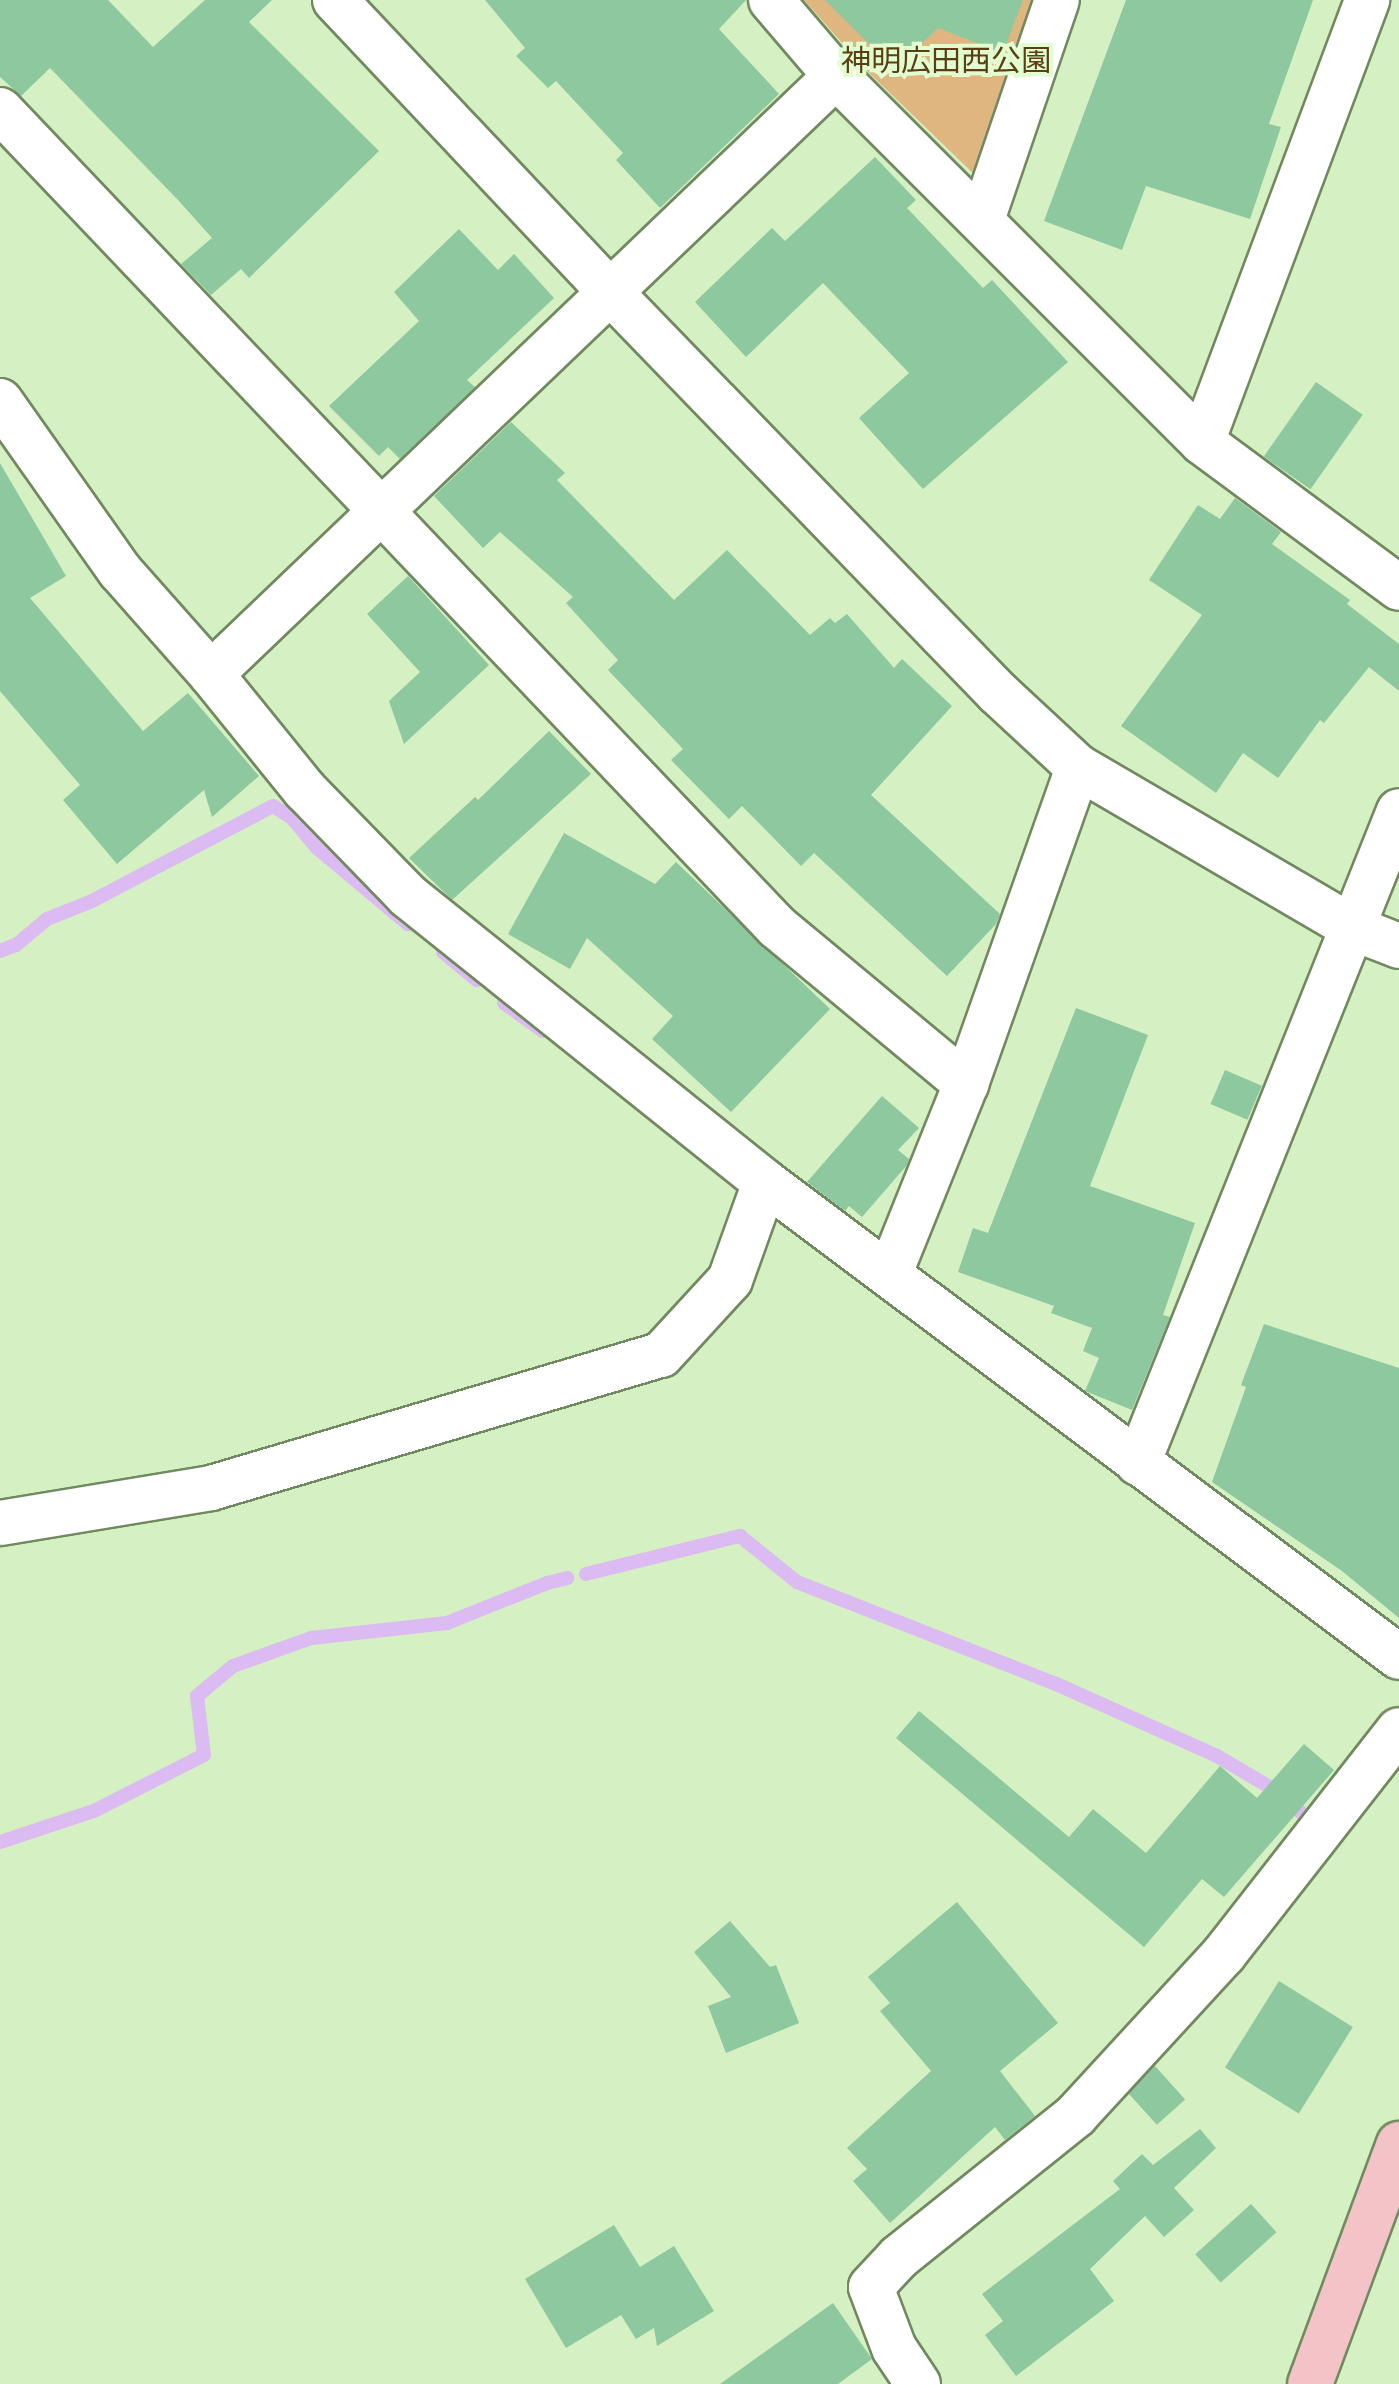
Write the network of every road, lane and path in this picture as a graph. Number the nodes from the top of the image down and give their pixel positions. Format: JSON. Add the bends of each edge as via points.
{"nodes":[{"id":1,"x":335,"y":0,"type":"edge"},
{"id":2,"x":771,"y":0,"type":"edge"},
{"id":3,"x":1057,"y":0,"type":"edge"},
{"id":4,"x":1367,"y":0,"type":"edge"},
{"id":5,"x":836,"y":76,"type":"junction"},
{"id":6,"x":0,"y":110,"type":"edge"},
{"id":7,"x":982,"y":220,"type":"junction"},
{"id":8,"x":611,"y":293,"type":"junction"},
{"id":9,"x":0,"y":401,"type":"edge"},
{"id":10,"x":1202,"y":442,"type":"junction"},
{"id":11,"x":381,"y":509,"type":"junction"},
{"id":12,"x":1399,"y":588,"type":"edge"},
{"id":13,"x":211,"y":674,"type":"junction"},
{"id":14,"x":1078,"y":767,"type":"junction"},
{"id":15,"x":1399,"y":811,"type":"edge"},
{"id":16,"x":1353,"y":928,"type":"junction"},
{"id":17,"x":1399,"y":946,"type":"edge"},
{"id":18,"x":966,"y":1084,"type":"junction"},
{"id":19,"x":765,"y":1182,"type":"junction"},
{"id":20,"x":890,"y":1273,"type":"junction"},
{"id":21,"x":1138,"y":1463,"type":"junction"},
{"id":22,"x":0,"y":1523,"type":"edge"},
{"id":23,"x":1399,"y":1657,"type":"edge"},
{"id":24,"x":1399,"y":1730,"type":"edge"},
{"id":25,"x":1399,"y":2144,"type":"edge"},
{"id":26,"x":918,"y":2384,"type":"edge"},
{"id":27,"x":1310,"y":2384,"type":"edge"}],
"edges":[{"from":1,"to":8,"type":"street"},
{"from":2,"to":5,"type":"street"},
{"from":3,"to":7,"type":"street"},
{"from":4,"to":10,"type":"street"},
{"from":5,"to":7,"type":"street"},
{"from":5,"to":8,"type":"street"},
{"from":6,"to":11,"type":"street"},
{"from":7,"to":10,"type":"street"},
{"from":8,"to":11,"type":"street"},
{"from":8,"to":14,"type":"street","via":[[998,693]]},
{"from":9,"to":13,"type":"street","via":[[120,571]]},
{"from":10,"to":12,"type":"street"},
{"from":11,"to":13,"type":"street"},
{"from":11,"to":18,"type":"street","via":[[777,927]]},
{"from":13,"to":19,"type":"street","via":[[305,790],[408,896]]},
{"from":14,"to":16,"type":"street"},
{"from":14,"to":18,"type":"street"},
{"from":15,"to":16,"type":"street"},
{"from":16,"to":17,"type":"street"},
{"from":16,"to":21,"type":"street"},
{"from":18,"to":20,"type":"street"},
{"from":19,"to":20,"type":"street"},
{"from":19,"to":22,"type":"street","via":[[730,1280],[661,1355],[211,1488]]},
{"from":20,"to":21,"type":"street"},
{"from":21,"to":23,"type":"street"},
{"from":24,"to":26,"type":"street","via":[[1224,1954],[1076,2115],[899,2257],[871,2287],[894,2348]]},
{"from":25,"to":27,"type":"highway"}]}
